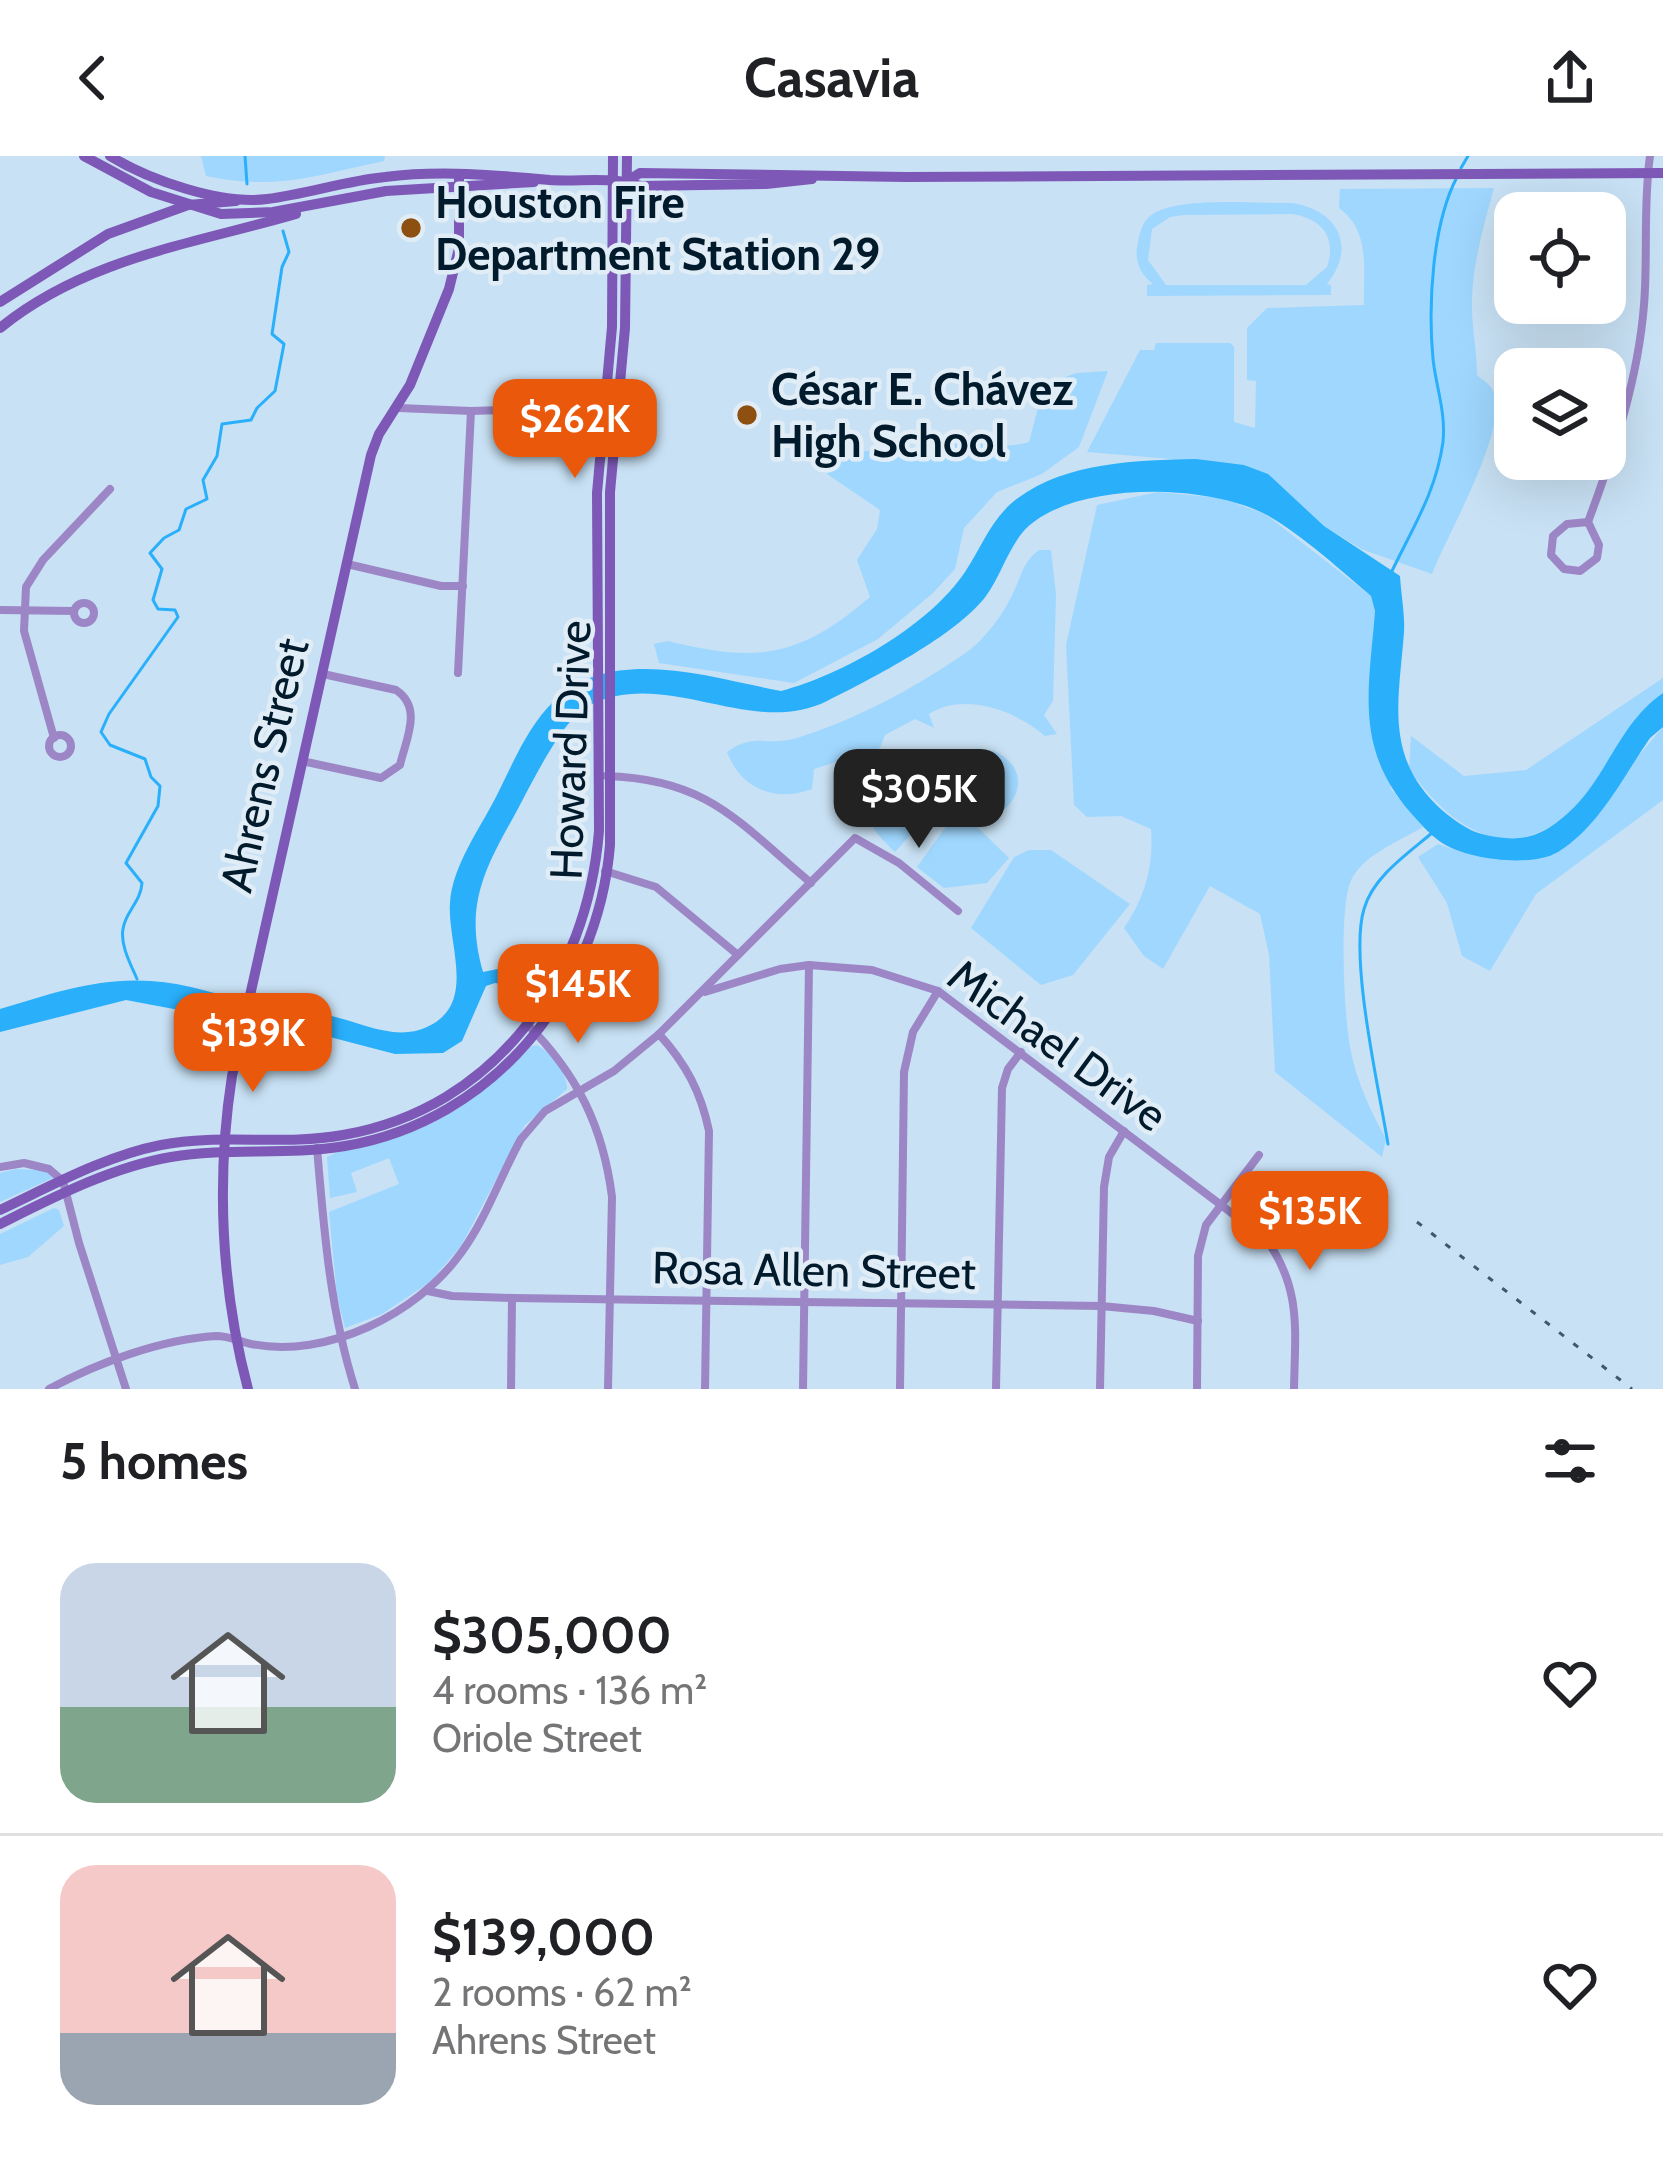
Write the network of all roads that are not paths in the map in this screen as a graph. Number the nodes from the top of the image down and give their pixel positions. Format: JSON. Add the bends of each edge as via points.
{"nodes":[{"id":1,"x":84,"y":156,"type":"edge"},
{"id":2,"x":110,"y":156,"type":"edge"},
{"id":3,"x":613,"y":156,"type":"edge"},
{"id":4,"x":627,"y":156,"type":"edge"},
{"id":5,"x":1650,"y":156,"type":"edge"},
{"id":6,"x":1648,"y":173,"type":"junction"},
{"id":7,"x":1663,"y":173,"type":"edge"},
{"id":8,"x":411,"y":175,"type":"junction"},
{"id":9,"x":459,"y":180,"type":"junction"},
{"id":10,"x":612,"y":181,"type":"junction"},
{"id":11,"x":627,"y":181,"type":"junction"},
{"id":12,"x":411,"y":189,"type":"junction"},
{"id":13,"x":154,"y":193,"type":"junction"},
{"id":14,"x":352,"y":197,"type":"junction"},
{"id":15,"x":263,"y":200,"type":"junction"},
{"id":16,"x":188,"y":205,"type":"junction"},
{"id":17,"x":150,"y":218,"type":"junction"},
{"id":18,"x":105,"y":236,"type":"junction"},
{"id":19,"x":116,"y":263,"type":"junction"},
{"id":20,"x":14,"y":292,"type":"junction"},
{"id":21,"x":0,"y":302,"type":"edge"},
{"id":22,"x":619,"y":306,"type":"junction"},
{"id":23,"x":25,"y":309,"type":"junction"},
{"id":24,"x":0,"y":328,"type":"edge"},
{"id":25,"x":612,"y":407,"type":"junction"},
{"id":26,"x":398,"y":408,"type":"junction"},
{"id":27,"x":471,"y":411,"type":"junction"},
{"id":28,"x":110,"y":489,"type":"dead end"},
{"id":29,"x":1588,"y":522,"type":"junction"},
{"id":30,"x":346,"y":563,"type":"junction"},
{"id":31,"x":463,"y":586,"type":"junction"},
{"id":32,"x":0,"y":610,"type":"edge"},
{"id":33,"x":22,"y":611,"type":"junction"},
{"id":34,"x":74,"y":611,"type":"dead end"},
{"id":35,"x":458,"y":673,"type":"dead end"},
{"id":36,"x":321,"y":674,"type":"junction"},
{"id":37,"x":54,"y":738,"type":"dead end"},
{"id":38,"x":302,"y":761,"type":"junction"},
{"id":39,"x":604,"y":776,"type":"junction"},
{"id":40,"x":602,"y":870,"type":"junction"},
{"id":41,"x":811,"y":883,"type":"junction"},
{"id":42,"x":958,"y":910,"type":"dead end"},
{"id":43,"x":738,"y":955,"type":"junction"},
{"id":44,"x":809,"y":965,"type":"junction"},
{"id":45,"x":938,"y":991,"type":"junction"},
{"id":46,"x":704,"y":992,"type":"junction"},
{"id":47,"x":531,"y":1028,"type":"junction"},
{"id":48,"x":659,"y":1034,"type":"junction"},
{"id":49,"x":1021,"y":1052,"type":"junction"},
{"id":50,"x":579,"y":1089,"type":"junction"},
{"id":51,"x":1124,"y":1130,"type":"junction"},
{"id":52,"x":316,"y":1144,"type":"junction"},
{"id":53,"x":222,"y":1145,"type":"junction"},
{"id":54,"x":1259,"y":1155,"type":"dead end"},
{"id":55,"x":0,"y":1167,"type":"edge"},
{"id":56,"x":64,"y":1188,"type":"junction"},
{"id":57,"x":1220,"y":1205,"type":"junction"},
{"id":58,"x":0,"y":1210,"type":"edge"},
{"id":59,"x":0,"y":1224,"type":"edge"},
{"id":60,"x":428,"y":1292,"type":"junction"},
{"id":61,"x":512,"y":1298,"type":"junction"},
{"id":62,"x":610,"y":1300,"type":"junction"},
{"id":63,"x":706,"y":1300,"type":"junction"},
{"id":64,"x":804,"y":1303,"type":"junction"},
{"id":65,"x":901,"y":1304,"type":"junction"},
{"id":66,"x":997,"y":1306,"type":"junction"},
{"id":67,"x":1101,"y":1306,"type":"junction"},
{"id":68,"x":1198,"y":1322,"type":"junction"},
{"id":69,"x":236,"y":1336,"type":"junction"},
{"id":70,"x":339,"y":1338,"type":"junction"},
{"id":71,"x":117,"y":1361,"type":"junction"},
{"id":72,"x":50,"y":1389,"type":"edge"},
{"id":73,"x":126,"y":1389,"type":"edge"},
{"id":74,"x":248,"y":1389,"type":"edge"},
{"id":75,"x":355,"y":1389,"type":"edge"},
{"id":76,"x":511,"y":1389,"type":"edge"},
{"id":77,"x":608,"y":1389,"type":"edge"},
{"id":78,"x":705,"y":1389,"type":"edge"},
{"id":79,"x":803,"y":1389,"type":"edge"},
{"id":80,"x":899,"y":1389,"type":"edge"},
{"id":81,"x":996,"y":1389,"type":"edge"},
{"id":82,"x":1100,"y":1389,"type":"edge"},
{"id":83,"x":1197,"y":1389,"type":"edge"},
{"id":84,"x":1294,"y":1389,"type":"edge"}],
"edges":[{"from":1,"to":13,"type":"main road"},
{"from":2,"to":15,"type":"main road","via":[[173,185]]},
{"from":3,"to":10,"type":"main road","name":"Howard Drive"},
{"from":4,"to":11,"type":"main road","name":"Howard Drive"},
{"from":5,"to":6,"type":"street"},
{"from":6,"to":7,"type":"main road"},
{"from":6,"to":11,"type":"main road"},
{"from":6,"to":29,"type":"street","via":[[1639,343]]},
{"from":8,"to":9,"type":"main road"},
{"from":8,"to":12,"type":"main road"},
{"from":8,"to":15,"type":"main road"},
{"from":9,"to":10,"type":"main road"},
{"from":9,"to":12,"type":"main road"},
{"from":9,"to":26,"type":"main road","name":"Ahrens Street","via":[[459,248],[449,289]]},
{"from":10,"to":11,"type":"main road"},
{"from":10,"to":22,"type":"main road","name":"Howard Drive"},
{"from":11,"to":22,"type":"main road","name":"Howard Drive"},
{"from":12,"to":14,"type":"main road"},
{"from":13,"to":16,"type":"main road"},
{"from":13,"to":17,"type":"main road","via":[[160,207]]},
{"from":14,"to":16,"type":"main road","via":[[248,215]]},
{"from":14,"to":19,"type":"main road"},
{"from":15,"to":16,"type":"main road"},
{"from":16,"to":17,"type":"main road"},
{"from":17,"to":18,"type":"main road"},
{"from":18,"to":19,"type":"main road"},
{"from":18,"to":20,"type":"main road"},
{"from":19,"to":23,"type":"main road"},
{"from":20,"to":21,"type":"main road"},
{"from":20,"to":23,"type":"main road"},
{"from":22,"to":25,"type":"main road","name":"Howard Drive"},
{"from":23,"to":24,"type":"main road"},
{"from":25,"to":27,"type":"street"},
{"from":25,"to":39,"type":"main road","name":"Howard Drive","via":[[603,493]]},
{"from":26,"to":27,"type":"street"},
{"from":26,"to":30,"type":"main road","name":"Ahrens Street","via":[[370,455]]},
{"from":27,"to":31,"type":"street"},
{"from":28,"to":33,"type":"street","via":[[43,560]]},
{"from":29,"to":29,"type":"street","via":[[1553,536],[1551,555],[1564,569],[1580,572],[1597,558]]},
{"from":30,"to":31,"type":"street"},
{"from":30,"to":36,"type":"main road","name":"Ahrens Street"},
{"from":31,"to":35,"type":"street"},
{"from":32,"to":33,"type":"street"},
{"from":33,"to":34,"type":"street"},
{"from":33,"to":37,"type":"street"},
{"from":36,"to":38,"type":"main road","name":"Ahrens Street"},
{"from":36,"to":38,"type":"street","via":[[396,690],[412,712],[392,774]]},
{"from":38,"to":53,"type":"main road","name":"Ahrens Street"},
{"from":39,"to":40,"type":"main road","name":"Howard Drive"},
{"from":39,"to":41,"type":"street","via":[[666,782],[707,798]]},
{"from":40,"to":43,"type":"street","via":[[656,887]]},
{"from":40,"to":47,"type":"main road","name":"Howard Drive","via":[[577,957]]},
{"from":41,"to":42,"type":"street","via":[[855,838]]},
{"from":41,"to":43,"type":"street"},
{"from":43,"to":46,"type":"street"},
{"from":44,"to":45,"type":"street","name":"Michael Drive","via":[[872,970]]},
{"from":44,"to":46,"type":"street","name":"Michael Drive"},
{"from":44,"to":64,"type":"street"},
{"from":45,"to":49,"type":"street","name":"Michael Drive"},
{"from":45,"to":65,"type":"street","via":[[913,1032],[904,1072]]},
{"from":46,"to":48,"type":"street"},
{"from":47,"to":50,"type":"street"},
{"from":47,"to":52,"type":"main road","name":"Howard Drive","via":[[457,1096]]},
{"from":48,"to":50,"type":"street"},
{"from":48,"to":63,"type":"street","via":[[702,1096],[709,1131]]},
{"from":49,"to":51,"type":"street","name":"Michael Drive"},
{"from":49,"to":66,"type":"street","via":[[1002,1088]]},
{"from":50,"to":60,"type":"street","via":[[520,1139],[483,1217]]},
{"from":50,"to":62,"type":"street","via":[[609,1168]]},
{"from":51,"to":57,"type":"street","name":"Michael Drive"},
{"from":51,"to":67,"type":"street","via":[[1104,1187]]},
{"from":52,"to":53,"type":"main road","name":"Howard Drive"},
{"from":52,"to":70,"type":"street"},
{"from":53,"to":56,"type":"main road","name":"Howard Drive","via":[[158,1146]]},
{"from":53,"to":69,"type":"main road","name":"Ahrens Street"},
{"from":54,"to":57,"type":"street"},
{"from":55,"to":56,"type":"street","via":[[49,1169]]},
{"from":56,"to":58,"type":"main road","name":"Howard Drive"},
{"from":56,"to":59,"type":"main road","name":"Howard Drive"},
{"from":56,"to":71,"type":"street"},
{"from":57,"to":68,"type":"street","via":[[1198,1256]]},
{"from":57,"to":84,"type":"street","name":"Michael Drive","via":[[1266,1239],[1287,1273],[1295,1299]]},
{"from":60,"to":61,"type":"street","name":"Rosa Allen Street"},
{"from":60,"to":70,"type":"street"},
{"from":61,"to":62,"type":"street","name":"Rosa Allen Street"},
{"from":61,"to":76,"type":"street"},
{"from":62,"to":63,"type":"street","name":"Rosa Allen Street"},
{"from":62,"to":77,"type":"street"},
{"from":63,"to":64,"type":"street","name":"Rosa Allen Street"},
{"from":63,"to":78,"type":"street"},
{"from":64,"to":65,"type":"street","name":"Rosa Allen Street"},
{"from":64,"to":79,"type":"street"},
{"from":65,"to":66,"type":"street","name":"Rosa Allen Street"},
{"from":65,"to":80,"type":"street"},
{"from":66,"to":67,"type":"street","name":"Rosa Allen Street"},
{"from":66,"to":81,"type":"street"},
{"from":67,"to":68,"type":"street","name":"Rosa Allen Street"},
{"from":67,"to":82,"type":"street"},
{"from":68,"to":83,"type":"street"},
{"from":69,"to":70,"type":"street","via":[[248,1344]]},
{"from":69,"to":71,"type":"street","via":[[180,1341]]},
{"from":69,"to":74,"type":"main road","name":"Ahrens Street"},
{"from":70,"to":75,"type":"street"},
{"from":71,"to":72,"type":"street"},
{"from":71,"to":73,"type":"street"}]}
